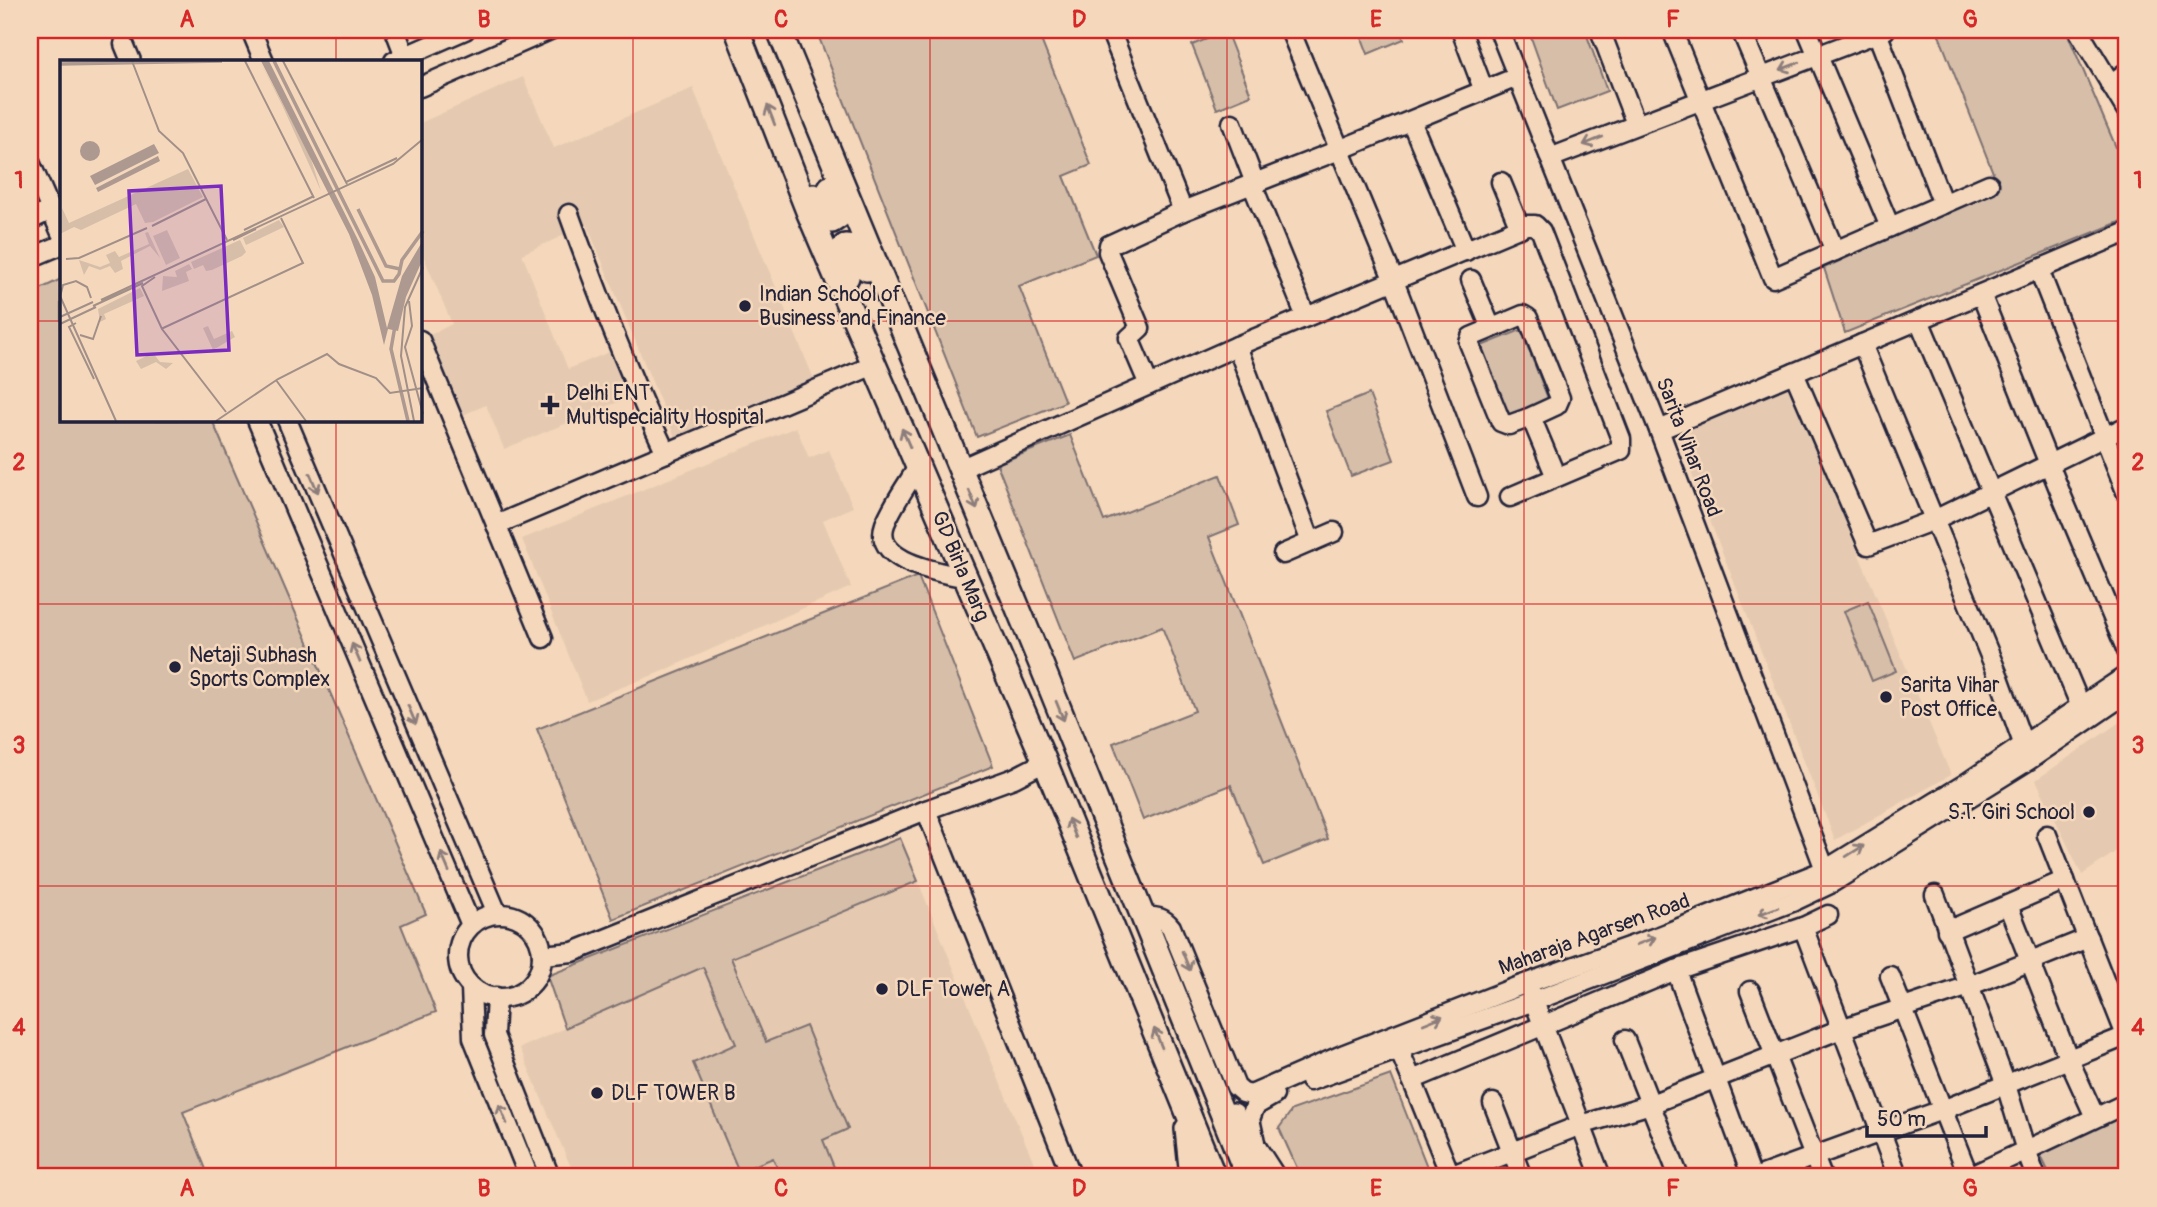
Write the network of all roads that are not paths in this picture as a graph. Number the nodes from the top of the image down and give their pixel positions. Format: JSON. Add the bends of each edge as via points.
{"nodes":[{"id":1,"x":251,"y":30,"type":"edge"},
{"id":2,"x":395,"y":30,"type":"edge"},
{"id":3,"x":465,"y":30,"type":"edge"},
{"id":4,"x":550,"y":30,"type":"edge"},
{"id":5,"x":737,"y":30,"type":"edge"},
{"id":6,"x":779,"y":30,"type":"edge"},
{"id":7,"x":1290,"y":30,"type":"edge"},
{"id":8,"x":1461,"y":30,"type":"edge"},
{"id":9,"x":1499,"y":30,"type":"edge"},
{"id":10,"x":1600,"y":30,"type":"edge"},
{"id":11,"x":1672,"y":30,"type":"edge"},
{"id":12,"x":1741,"y":30,"type":"edge"},
{"id":13,"x":1807,"y":30,"type":"edge"},
{"id":14,"x":2078,"y":30,"type":"edge"},
{"id":15,"x":1879,"y":31,"type":"edge"},
{"id":16,"x":1117,"y":32,"type":"edge"},
{"id":17,"x":124,"y":44,"type":"dead end"},
{"id":18,"x":1818,"y":56,"type":"junction"},
{"id":19,"x":400,"y":59,"type":"edge"},
{"id":20,"x":131,"y":60,"type":"edge"},
{"id":21,"x":264,"y":60,"type":"edge"},
{"id":22,"x":2127,"y":72,"type":"edge"},
{"id":23,"x":1517,"y":77,"type":"junction"},
{"id":24,"x":1761,"y":77,"type":"junction"},
{"id":25,"x":2110,"y":84,"type":"junction"},
{"id":26,"x":422,"y":86,"type":"edge"},
{"id":27,"x":1484,"y":91,"type":"junction"},
{"id":28,"x":1700,"y":100,"type":"junction"},
{"id":29,"x":811,"y":108,"type":"junction"},
{"id":30,"x":2127,"y":111,"type":"edge"},
{"id":31,"x":1411,"y":121,"type":"junction"},
{"id":32,"x":1232,"y":123,"type":"dead end"},
{"id":33,"x":1636,"y":124,"type":"junction"},
{"id":34,"x":783,"y":147,"type":"junction"},
{"id":35,"x":1339,"y":150,"type":"junction"},
{"id":36,"x":1550,"y":158,"type":"junction"},
{"id":37,"x":30,"y":162,"type":"edge"},
{"id":38,"x":1501,"y":182,"type":"dead end"},
{"id":39,"x":1254,"y":183,"type":"junction"},
{"id":40,"x":1989,"y":184,"type":"dead end"},
{"id":41,"x":1943,"y":204,"type":"junction"},
{"id":42,"x":51,"y":210,"type":"junction"},
{"id":43,"x":1183,"y":211,"type":"junction"},
{"id":44,"x":569,"y":214,"type":"dead end"},
{"id":45,"x":30,"y":219,"type":"edge"},
{"id":46,"x":1889,"y":227,"type":"junction"},
{"id":47,"x":1520,"y":228,"type":"junction"},
{"id":48,"x":60,"y":231,"type":"edge"},
{"id":49,"x":2127,"y":232,"type":"edge"},
{"id":50,"x":60,"y":245,"type":"edge"},
{"id":51,"x":1466,"y":251,"type":"junction"},
{"id":52,"x":1835,"y":251,"type":"junction"},
{"id":53,"x":30,"y":258,"type":"edge"},
{"id":54,"x":2039,"y":270,"type":"junction"},
{"id":55,"x":1471,"y":280,"type":"dead end"},
{"id":56,"x":1394,"y":281,"type":"junction"},
{"id":57,"x":1981,"y":294,"type":"junction"},
{"id":58,"x":1306,"y":317,"type":"junction"},
{"id":59,"x":1919,"y":320,"type":"junction"},
{"id":60,"x":898,"y":321,"type":"junction"},
{"id":61,"x":1491,"y":328,"type":"junction"},
{"id":62,"x":862,"y":337,"type":"junction"},
{"id":63,"x":1862,"y":344,"type":"junction"},
{"id":64,"x":422,"y":345,"type":"edge"},
{"id":65,"x":1237,"y":346,"type":"junction"},
{"id":66,"x":874,"y":365,"type":"junction"},
{"id":67,"x":1794,"y":373,"type":"junction"},
{"id":68,"x":1149,"y":385,"type":"junction"},
{"id":69,"x":1531,"y":417,"type":"junction"},
{"id":70,"x":258,"y":422,"type":"edge"},
{"id":71,"x":288,"y":422,"type":"edge"},
{"id":72,"x":2127,"y":426,"type":"edge"},
{"id":73,"x":1659,"y":430,"type":"junction"},
{"id":74,"x":2103,"y":436,"type":"junction"},
{"id":75,"x":666,"y":453,"type":"junction"},
{"id":76,"x":2048,"y":463,"type":"junction"},
{"id":77,"x":918,"y":467,"type":"junction"},
{"id":78,"x":960,"y":469,"type":"junction"},
{"id":79,"x":1556,"y":477,"type":"junction"},
{"id":80,"x":1990,"y":492,"type":"junction"},
{"id":81,"x":2127,"y":494,"type":"edge"},
{"id":82,"x":1477,"y":497,"type":"dead end"},
{"id":83,"x":1510,"y":497,"type":"dead end"},
{"id":84,"x":1934,"y":520,"type":"junction"},
{"id":85,"x":496,"y":525,"type":"junction"},
{"id":86,"x":1334,"y":532,"type":"dead end"},
{"id":87,"x":1311,"y":542,"type":"junction"},
{"id":88,"x":1283,"y":554,"type":"dead end"},
{"id":89,"x":966,"y":578,"type":"junction"},
{"id":90,"x":543,"y":638,"type":"dead end"},
{"id":91,"x":2127,"y":651,"type":"edge"},
{"id":92,"x":2127,"y":675,"type":"edge"},
{"id":93,"x":2127,"y":693,"type":"edge"},
{"id":94,"x":2084,"y":712,"type":"junction"},
{"id":95,"x":2026,"y":752,"type":"junction"},
{"id":96,"x":1045,"y":762,"type":"junction"},
{"id":97,"x":926,"y":810,"type":"junction"},
{"id":98,"x":2047,"y":835,"type":"dead end"},
{"id":99,"x":1828,"y":877,"type":"junction"},
{"id":100,"x":2065,"y":880,"type":"junction"},
{"id":101,"x":1935,"y":895,"type":"dead end"},
{"id":102,"x":2008,"y":905,"type":"junction"},
{"id":103,"x":497,"y":913,"type":"junction"},
{"id":104,"x":1829,"y":915,"type":"dead end"},
{"id":105,"x":1144,"y":916,"type":"junction"},
{"id":106,"x":471,"y":925,"type":"junction"},
{"id":107,"x":1803,"y":927,"type":"junction"},
{"id":108,"x":1947,"y":931,"type":"junction"},
{"id":109,"x":2088,"y":938,"type":"junction"},
{"id":110,"x":542,"y":955,"type":"junction"},
{"id":111,"x":2031,"y":962,"type":"junction"},
{"id":112,"x":1676,"y":970,"type":"junction"},
{"id":113,"x":1890,"y":976,"type":"dead end"},
{"id":114,"x":1527,"y":983,"type":"junction"},
{"id":115,"x":1969,"y":986,"type":"junction"},
{"id":116,"x":471,"y":987,"type":"junction"},
{"id":117,"x":1749,"y":991,"type":"dead end"},
{"id":118,"x":496,"y":997,"type":"junction"},
{"id":119,"x":1534,"y":1001,"type":"junction"},
{"id":120,"x":1903,"y":1008,"type":"junction"},
{"id":121,"x":1545,"y":1026,"type":"junction"},
{"id":122,"x":1842,"y":1028,"type":"junction"},
{"id":123,"x":2127,"y":1037,"type":"edge"},
{"id":124,"x":1626,"y":1040,"type":"dead end"},
{"id":125,"x":1396,"y":1042,"type":"junction"},
{"id":126,"x":1775,"y":1053,"type":"junction"},
{"id":127,"x":2069,"y":1060,"type":"junction"},
{"id":128,"x":1717,"y":1078,"type":"junction"},
{"id":129,"x":1412,"y":1080,"type":"junction"},
{"id":130,"x":1210,"y":1081,"type":"junction"},
{"id":131,"x":2006,"y":1085,"type":"junction"},
{"id":132,"x":1184,"y":1102,"type":"junction"},
{"id":133,"x":1493,"y":1102,"type":"dead end"},
{"id":134,"x":2127,"y":1103,"type":"edge"},
{"id":135,"x":1651,"y":1104,"type":"junction"},
{"id":136,"x":1942,"y":1110,"type":"junction"},
{"id":137,"x":2095,"y":1117,"type":"junction"},
{"id":138,"x":1581,"y":1125,"type":"junction"},
{"id":139,"x":1880,"y":1131,"type":"junction"},
{"id":140,"x":1257,"y":1149,"type":"junction"},
{"id":141,"x":2026,"y":1151,"type":"junction"},
{"id":142,"x":1512,"y":1152,"type":"junction"},
{"id":143,"x":1814,"y":1155,"type":"junction"},
{"id":144,"x":529,"y":1177,"type":"edge"},
{"id":145,"x":550,"y":1177,"type":"edge"},
{"id":146,"x":1072,"y":1177,"type":"edge"},
{"id":147,"x":1192,"y":1177,"type":"edge"},
{"id":148,"x":1214,"y":1177,"type":"edge"},
{"id":149,"x":1248,"y":1177,"type":"edge"},
{"id":150,"x":1273,"y":1177,"type":"edge"},
{"id":151,"x":1451,"y":1177,"type":"edge"},
{"id":152,"x":1521,"y":1177,"type":"edge"},
{"id":153,"x":1601,"y":1177,"type":"edge"},
{"id":154,"x":1679,"y":1177,"type":"edge"},
{"id":155,"x":1755,"y":1177,"type":"edge"},
{"id":156,"x":1822,"y":1177,"type":"edge"},
{"id":157,"x":1898,"y":1177,"type":"edge"},
{"id":158,"x":1969,"y":1177,"type":"edge"},
{"id":159,"x":2036,"y":1177,"type":"edge"}],
"edges":[{"from":1,"to":21,"type":"street"},
{"from":2,"to":19,"type":"street"},
{"from":3,"to":19,"type":"street"},
{"from":4,"to":26,"type":"street"},
{"from":34,"to":5,"type":"main road","name":"GD Birla Marg","one_way":true},
{"from":6,"to":29,"type":"main road","name":"GD Birla Marg"},
{"from":7,"to":35,"type":"street"},
{"from":8,"to":27,"type":"street"},
{"from":9,"to":23,"type":"street","name":"Sarita Vihar Road"},
{"from":10,"to":33,"type":"street"},
{"from":11,"to":28,"type":"street"},
{"from":12,"to":24,"type":"street"},
{"from":13,"to":18,"type":"street"},
{"from":14,"to":25,"type":"street"},
{"from":15,"to":18,"type":"street"},
{"from":15,"to":41,"type":"street"},
{"from":16,"to":43,"type":"street"},
{"from":17,"to":20,"type":"street"},
{"from":18,"to":24,"type":"street","one_way":true},
{"from":18,"to":46,"type":"street"},
{"from":22,"to":25,"type":"street"},
{"from":23,"to":27,"type":"street"},
{"from":23,"to":36,"type":"street","name":"Sarita Vihar Road"},
{"from":24,"to":28,"type":"street"},
{"from":24,"to":52,"type":"street"},
{"from":25,"to":30,"type":"street"},
{"from":27,"to":31,"type":"street"},
{"from":28,"to":33,"type":"street"},
{"from":28,"to":52,"type":"street","via":[[1773,278]]},
{"from":29,"to":34,"type":"main road","via":[[812,145],[839,210],[835,220],[823,215],[798,159]]},
{"from":29,"to":60,"type":"main road","name":"GD Birla Marg"},
{"from":31,"to":35,"type":"street"},
{"from":31,"to":51,"type":"street"},
{"from":32,"to":39,"type":"street"},
{"from":33,"to":36,"type":"street","one_way":true},
{"from":34,"to":62,"type":"main road","name":"GD Birla Marg"},
{"from":35,"to":39,"type":"street"},
{"from":35,"to":56,"type":"street"},
{"from":36,"to":73,"type":"street","name":"Sarita Vihar Road"},
{"from":37,"to":42,"type":"street"},
{"from":38,"to":47,"type":"street"},
{"from":39,"to":43,"type":"street"},
{"from":39,"to":58,"type":"street"},
{"from":40,"to":41,"type":"street"},
{"from":41,"to":46,"type":"street"},
{"from":42,"to":45,"type":"street"},
{"from":42,"to":48,"type":"street"},
{"from":43,"to":68,"type":"street","via":[[1113,242],[1108,249],[1140,328],[1129,338]]},
{"from":44,"to":75,"type":"street","via":[[604,314]]},
{"from":46,"to":52,"type":"street"},
{"from":47,"to":51,"type":"street"},
{"from":47,"to":79,"type":"street","via":[[1535,225],[1541,230],[1622,443],[1621,450]]},
{"from":49,"to":54,"type":"street"},
{"from":50,"to":53,"type":"street"},
{"from":51,"to":56,"type":"street"},
{"from":54,"to":57,"type":"street"},
{"from":54,"to":74,"type":"street"},
{"from":55,"to":61,"type":"street"},
{"from":56,"to":58,"type":"street"},
{"from":56,"to":82,"type":"street"},
{"from":57,"to":59,"type":"street"},
{"from":57,"to":76,"type":"street"},
{"from":58,"to":65,"type":"street"},
{"from":59,"to":63,"type":"street"},
{"from":59,"to":80,"type":"street"},
{"from":60,"to":62,"type":"main road","via":[[884,304],[856,247],[845,246],[840,256],[863,319]]},
{"from":60,"to":78,"type":"main road","name":"GD Birla Marg"},
{"from":61,"to":69,"type":"street","via":[[1471,337],[1469,343],[1499,419],[1509,425]]},
{"from":61,"to":69,"type":"street","via":[[1523,315],[1528,318],[1560,398],[1557,405]]},
{"from":62,"to":66,"type":"main road","name":"GD Birla Marg"},
{"from":63,"to":67,"type":"street"},
{"from":63,"to":84,"type":"street"},
{"from":64,"to":85,"type":"street"},
{"from":65,"to":68,"type":"street"},
{"from":65,"to":87,"type":"street"},
{"from":66,"to":75,"type":"street"},
{"from":77,"to":66,"type":"main road","name":"GD Birla Marg","one_way":true},
{"from":67,"to":73,"type":"street"},
{"from":67,"to":84,"type":"street","via":[[1868,545]]},
{"from":68,"to":78,"type":"street"},
{"from":69,"to":79,"type":"street"},
{"from":106,"to":70,"type":"street","one_way":true},
{"from":71,"to":103,"type":"street","one_way":true},
{"from":72,"to":74,"type":"street"},
{"from":73,"to":99,"type":"street","name":"Sarita Vihar Road"},
{"from":74,"to":76,"type":"street"},
{"from":74,"to":81,"type":"street"},
{"from":75,"to":85,"type":"street"},
{"from":76,"to":80,"type":"street"},
{"from":76,"to":91,"type":"street"},
{"from":77,"to":89,"type":"main road","name":"GD Birla Marg"},
{"from":77,"to":89,"type":"street","via":[[884,527],[885,542],[896,557]]},
{"from":78,"to":105,"type":"main road","name":"GD Birla Marg","one_way":true},
{"from":79,"to":83,"type":"street"},
{"from":80,"to":84,"type":"street"},
{"from":80,"to":94,"type":"street"},
{"from":84,"to":95,"type":"street"},
{"from":85,"to":90,"type":"street"},
{"from":86,"to":87,"type":"street"},
{"from":87,"to":88,"type":"street"},
{"from":89,"to":96,"type":"main road","name":"GD Birla Marg"},
{"from":92,"to":94,"type":"street","name":"Maharaja Agarsen Road"},
{"from":93,"to":94,"type":"street","name":"Maharaja Agarsen Road"},
{"from":94,"to":95,"type":"street","name":"Maharaja Agarsen Road"},
{"from":95,"to":99,"type":"street","name":"Maharaja Agarsen Road"},
{"from":96,"to":97,"type":"street"},
{"from":132,"to":96,"type":"main road","name":"GD Birla Marg","one_way":true},
{"from":97,"to":110,"type":"street","via":[[573,952]]},
{"from":97,"to":146,"type":"street"},
{"from":98,"to":100,"type":"street"},
{"from":114,"to":99,"type":"street","name":"Maharaja Agarsen Road","one_way":true},
{"from":99,"to":119,"type":"street","name":"Maharaja Agarsen Road","one_way":true,"via":[[1792,902]]},
{"from":100,"to":102,"type":"street"},
{"from":100,"to":109,"type":"street"},
{"from":101,"to":108,"type":"street"},
{"from":102,"to":108,"type":"street"},
{"from":102,"to":111,"type":"street"},
{"from":103,"to":106,"type":"street"},
{"from":103,"to":110,"type":"street","via":[[513,915],[529,925]]},
{"from":104,"to":107,"type":"street"},
{"from":105,"to":125,"type":"street","name":"Maharaja Agarsen Road","one_way":true,"via":[[1158,917],[1171,927],[1236,1087],[1243,1093],[1251,1095],[1342,1055]]},
{"from":105,"to":130,"type":"main road","name":"GD Birla Marg"},
{"from":106,"to":116,"type":"street","via":[[459,942],[457,958]]},
{"from":107,"to":112,"type":"street"},
{"from":107,"to":122,"type":"street"},
{"from":108,"to":115,"type":"street"},
{"from":109,"to":111,"type":"street"},
{"from":109,"to":123,"type":"street"},
{"from":110,"to":118,"type":"street","via":[[533,982],[519,994]]},
{"from":111,"to":115,"type":"street"},
{"from":111,"to":127,"type":"street"},
{"from":112,"to":121,"type":"street"},
{"from":112,"to":128,"type":"street"},
{"from":113,"to":120,"type":"street"},
{"from":114,"to":119,"type":"street"},
{"from":125,"to":114,"type":"street","name":"Maharaja Agarsen Road","one_way":true},
{"from":115,"to":120,"type":"street"},
{"from":115,"to":131,"type":"street"},
{"from":116,"to":118,"type":"street"},
{"from":144,"to":116,"type":"street","one_way":true,"via":[[473,1038]]},
{"from":117,"to":126,"type":"street"},
{"from":118,"to":145,"type":"street","via":[[494,1035]]},
{"from":119,"to":121,"type":"street"},
{"from":119,"to":125,"type":"street","name":"Maharaja Agarsen Road"},
{"from":120,"to":122,"type":"street"},
{"from":120,"to":136,"type":"street"},
{"from":121,"to":129,"type":"street"},
{"from":121,"to":138,"type":"street"},
{"from":122,"to":126,"type":"street"},
{"from":122,"to":139,"type":"street"},
{"from":123,"to":127,"type":"street"},
{"from":124,"to":135,"type":"street"},
{"from":125,"to":129,"type":"street"},
{"from":125,"to":140,"type":"street","name":"Maharaja Agarsen Road","via":[[1255,1106],[1250,1119]]},
{"from":126,"to":128,"type":"street"},
{"from":126,"to":143,"type":"street"},
{"from":127,"to":131,"type":"street"},
{"from":127,"to":137,"type":"street"},
{"from":128,"to":135,"type":"street"},
{"from":128,"to":155,"type":"street"},
{"from":129,"to":151,"type":"street"},
{"from":130,"to":140,"type":"main road"},
{"from":130,"to":149,"type":"main road"},
{"from":131,"to":136,"type":"street"},
{"from":131,"to":141,"type":"street"},
{"from":132,"to":147,"type":"main road"},
{"from":132,"to":148,"type":"main road","name":"GD Birla Marg"},
{"from":133,"to":142,"type":"street"},
{"from":134,"to":137,"type":"street"},
{"from":135,"to":138,"type":"street"},
{"from":135,"to":154,"type":"street"},
{"from":136,"to":139,"type":"street"},
{"from":136,"to":158,"type":"street"},
{"from":137,"to":141,"type":"street"},
{"from":138,"to":142,"type":"street"},
{"from":138,"to":153,"type":"street"},
{"from":139,"to":143,"type":"street"},
{"from":139,"to":157,"type":"street"},
{"from":140,"to":150,"type":"main road"},
{"from":141,"to":158,"type":"street"},
{"from":141,"to":159,"type":"street"},
{"from":142,"to":151,"type":"street"},
{"from":142,"to":152,"type":"street"},
{"from":143,"to":155,"type":"street"},
{"from":143,"to":156,"type":"street"}]}
